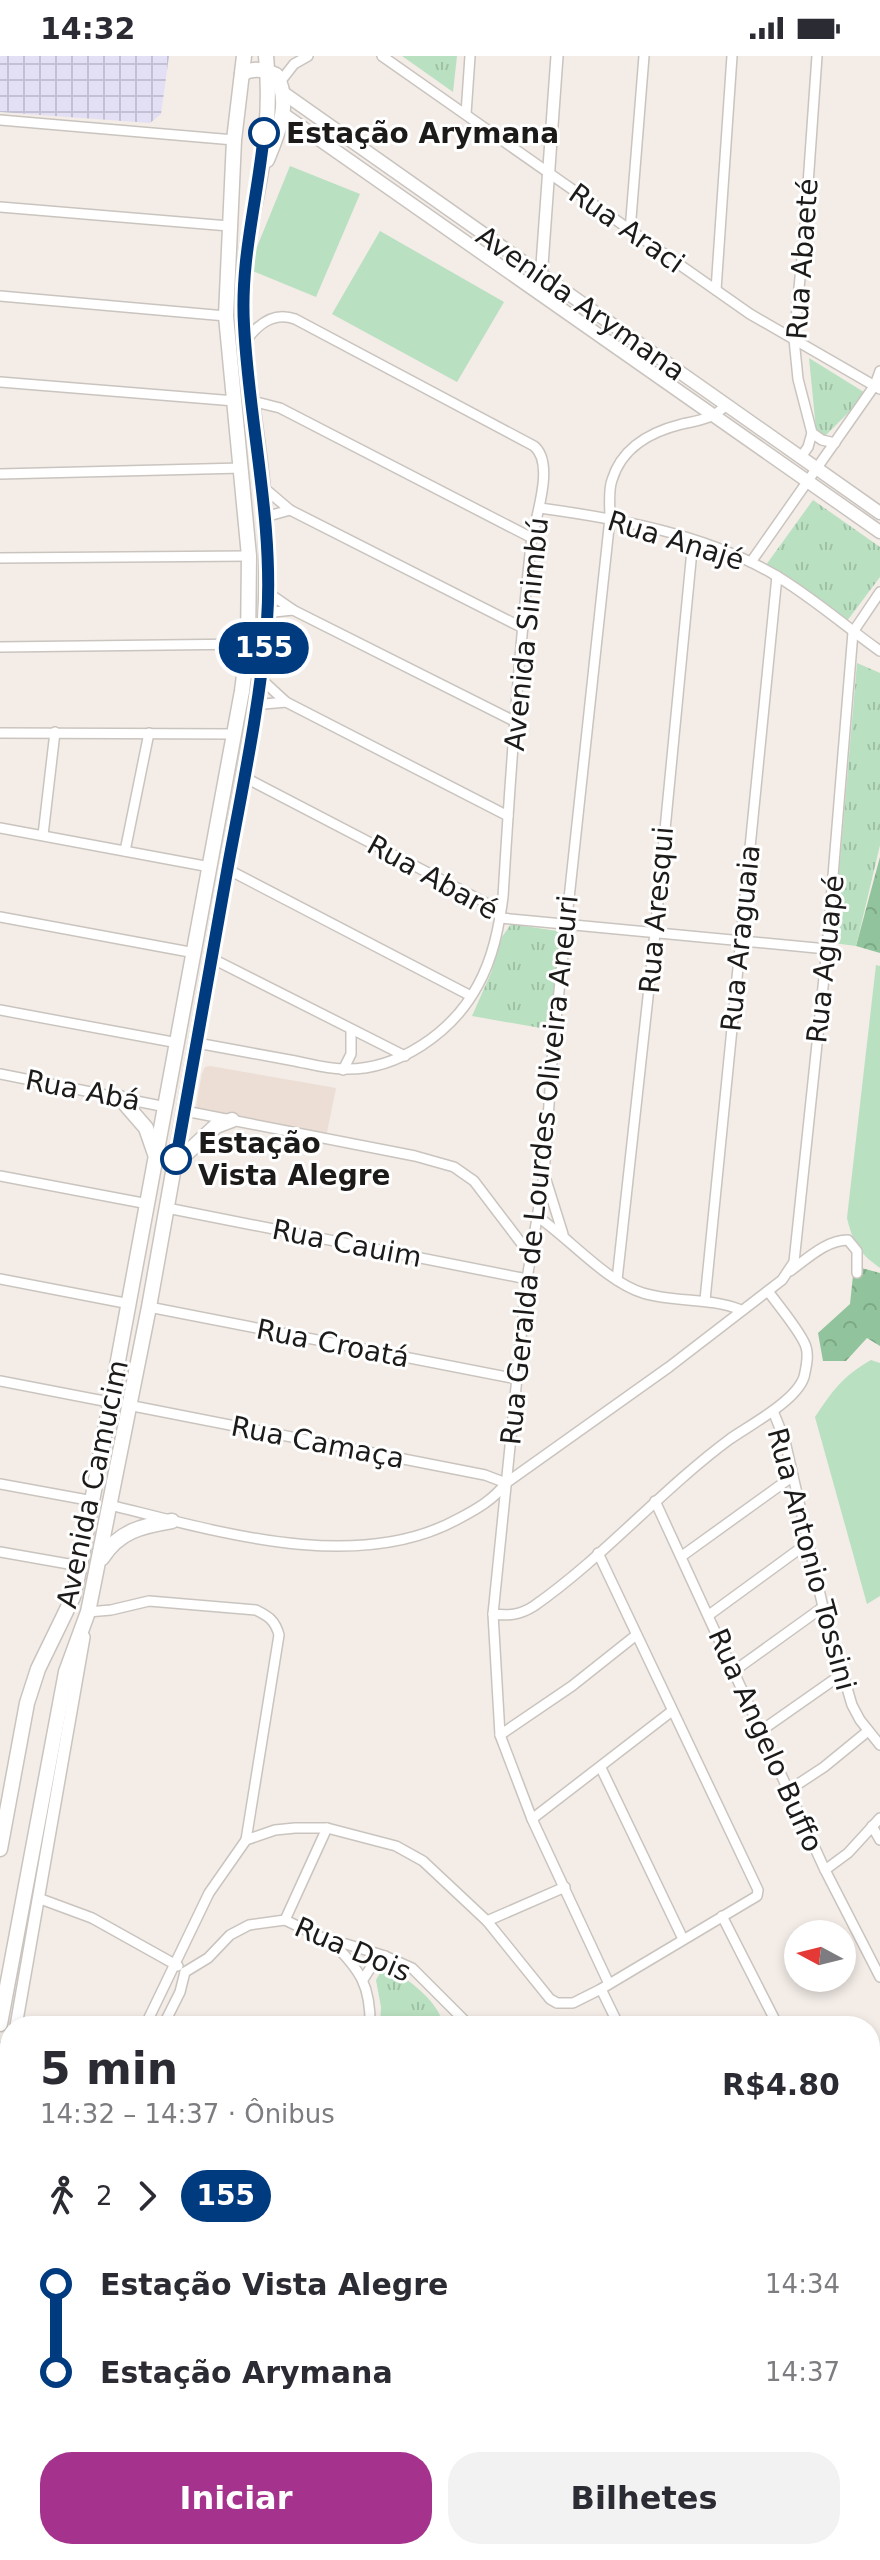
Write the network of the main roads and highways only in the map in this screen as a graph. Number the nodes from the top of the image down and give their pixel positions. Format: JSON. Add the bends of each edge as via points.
{"nodes":[{"id":1,"x":244,"y":56,"type":"edge"},
{"id":2,"x":267,"y":64,"type":"edge"},
{"id":3,"x":242,"y":74,"type":"junction"},
{"id":4,"x":281,"y":87,"type":"junction"},
{"id":5,"x":283,"y":114,"type":"junction"},
{"id":6,"x":232,"y":168,"type":"junction"},
{"id":7,"x":260,"y":175,"type":"junction"},
{"id":8,"x":235,"y":401,"type":"junction"},
{"id":9,"x":252,"y":401,"type":"junction"},
{"id":10,"x":880,"y":513,"type":"edge"},
{"id":11,"x":880,"y":532,"type":"edge"},
{"id":12,"x":235,"y":734,"type":"junction"},
{"id":13,"x":252,"y":734,"type":"junction"},
{"id":14,"x":178,"y":1043,"type":"junction"},
{"id":15,"x":197,"y":1043,"type":"junction"},
{"id":16,"x":120,"y":1098,"type":"road end"},
{"id":17,"x":166,"y":1107,"type":"junction"},
{"id":18,"x":185,"y":1111,"type":"junction"},
{"id":19,"x":232,"y":1120,"type":"road end"},
{"id":20,"x":156,"y":1160,"type":"junction"},
{"id":21,"x":176,"y":1163,"type":"junction"},
{"id":22,"x":130,"y":1304,"type":"junction"},
{"id":23,"x":149,"y":1307,"type":"junction"},
{"id":24,"x":93,"y":1501,"type":"junction"},
{"id":25,"x":110,"y":1505,"type":"junction"},
{"id":26,"x":172,"y":1521,"type":"road end"},
{"id":27,"x":96,"y":1573,"type":"junction"},
{"id":28,"x":0,"y":1849,"type":"edge"},
{"id":29,"x":2,"y":2016,"type":"edge"}],
"edges":[{"from":1,"to":3,"type":"main road","name":"Avenida Camucim"},
{"from":2,"to":3,"type":"main road"},
{"from":2,"to":4,"type":"main road"},
{"from":2,"to":7,"type":"main road"},
{"from":3,"to":6,"type":"main road","name":"Avenida Camucim"},
{"from":4,"to":5,"type":"main road"},
{"from":4,"to":10,"type":"main road","name":"Avenida Arymana"},
{"from":5,"to":7,"type":"main road"},
{"from":5,"to":11,"type":"main road","name":"Avenida Arymana"},
{"from":6,"to":7,"type":"main road","via":[[248,178]]},
{"from":6,"to":8,"type":"main road","name":"Avenida Camucim","via":[[226,316]]},
{"from":7,"to":9,"type":"main road","name":"Avenida Camucim","via":[[245,256],[245,342]]},
{"from":8,"to":9,"type":"main road"},
{"from":8,"to":12,"type":"main road","name":"Avenida Camucim","via":[[249,556],[248,644]]},
{"from":9,"to":13,"type":"main road","name":"Avenida Camucim","via":[[263,487],[267,592]]},
{"from":12,"to":13,"type":"main road"},
{"from":12,"to":14,"type":"main road","name":"Avenida Camucim"},
{"from":13,"to":15,"type":"main road","name":"Avenida Camucim"},
{"from":14,"to":15,"type":"main road"},
{"from":14,"to":17,"type":"main road","name":"Avenida Camucim"},
{"from":15,"to":18,"type":"main road","name":"Avenida Camucim"},
{"from":16,"to":20,"type":"main road","via":[[146,1128]]},
{"from":17,"to":18,"type":"main road"},
{"from":17,"to":20,"type":"main road","name":"Avenida Camucim"},
{"from":18,"to":21,"type":"main road","name":"Avenida Camucim"},
{"from":19,"to":21,"type":"main road","via":[[216,1126]]},
{"from":20,"to":22,"type":"main road","name":"Avenida Camucim"},
{"from":21,"to":23,"type":"main road","name":"Avenida Camucim"},
{"from":22,"to":23,"type":"main road"},
{"from":22,"to":24,"type":"main road","name":"Avenida Camucim"},
{"from":23,"to":25,"type":"main road","name":"Avenida Camucim"},
{"from":24,"to":25,"type":"main road"},
{"from":24,"to":28,"type":"main road","name":"Avenida Camucim","via":[[63,1623],[27,1703]]},
{"from":25,"to":27,"type":"main road","name":"Avenida Camucim"},
{"from":26,"to":27,"type":"main road","via":[[125,1533],[111,1544]]},
{"from":27,"to":29,"type":"main road","name":"Avenida Camucim","via":[[66,1672]]}]}
